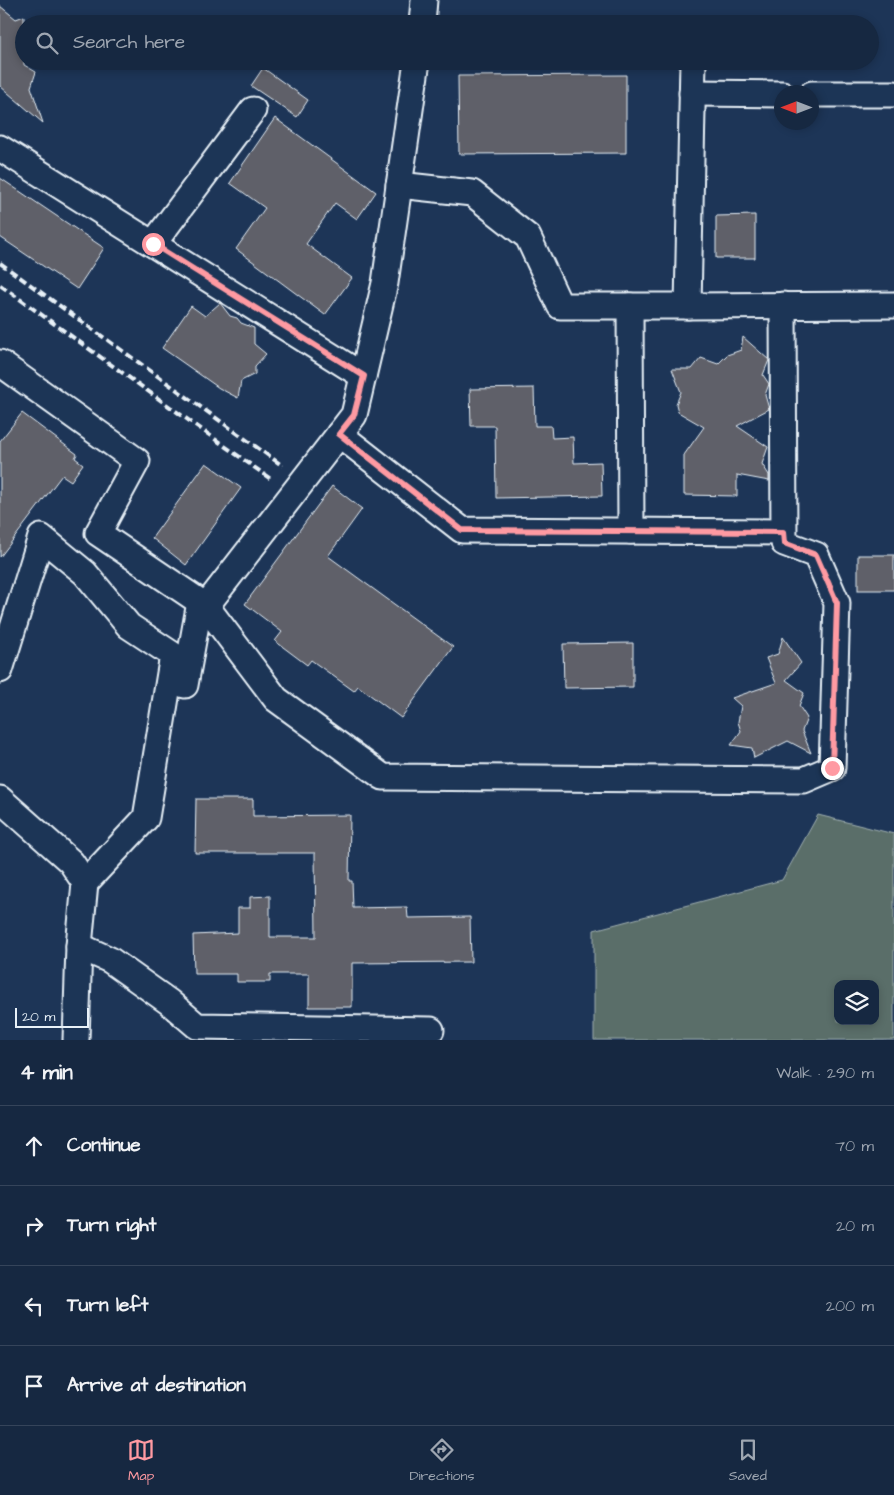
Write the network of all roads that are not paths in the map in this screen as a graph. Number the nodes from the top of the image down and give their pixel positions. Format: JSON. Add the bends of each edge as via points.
{"nodes":[{"id":1,"x":424,"y":0,"type":"edge"},
{"id":2,"x":423,"y":15,"type":"edge"},
{"id":3,"x":416,"y":70,"type":"edge"},
{"id":4,"x":693,"y":70,"type":"edge"},
{"id":5,"x":692,"y":93,"type":"junction"},
{"id":6,"x":774,"y":94,"type":"edge"},
{"id":7,"x":819,"y":94,"type":"edge"},
{"id":8,"x":894,"y":94,"type":"edge"},
{"id":9,"x":253,"y":110,"type":"dead end"},
{"id":10,"x":0,"y":148,"type":"edge"},
{"id":11,"x":399,"y":185,"type":"junction"},
{"id":12,"x":153,"y":244,"type":"junction"},
{"id":13,"x":783,"y":305,"type":"junction"},
{"id":14,"x":894,"y":305,"type":"edge"},
{"id":15,"x":630,"y":306,"type":"junction"},
{"id":16,"x":688,"y":306,"type":"junction"},
{"id":17,"x":0,"y":363,"type":"edge"},
{"id":18,"x":364,"y":376,"type":"junction"},
{"id":19,"x":339,"y":434,"type":"junction"},
{"id":20,"x":631,"y":531,"type":"junction"},
{"id":21,"x":783,"y":532,"type":"junction"},
{"id":22,"x":203,"y":604,"type":"junction"},
{"id":23,"x":0,"y":670,"type":"edge"},
{"id":24,"x":0,"y":799,"type":"edge"},
{"id":25,"x":146,"y":818,"type":"junction"},
{"id":26,"x":85,"y":883,"type":"junction"},
{"id":27,"x":79,"y":946,"type":"junction"},
{"id":28,"x":431,"y":1030,"type":"dead end"},
{"id":29,"x":76,"y":1040,"type":"edge"}],
"edges":[{"from":1,"to":2,"type":"lane"},
{"from":3,"to":11,"type":"lane"},
{"from":4,"to":5,"type":"lane"},
{"from":5,"to":6,"type":"lane"},
{"from":5,"to":16,"type":"lane"},
{"from":7,"to":8,"type":"lane"},
{"from":9,"to":12,"type":"lane"},
{"from":10,"to":12,"type":"lane"},
{"from":11,"to":15,"type":"lane","via":[[472,193],[528,237],[560,306]]},
{"from":11,"to":18,"type":"lane","via":[[385,283]]},
{"from":12,"to":18,"type":"lane"},
{"from":13,"to":14,"type":"lane"},
{"from":13,"to":16,"type":"lane"},
{"from":13,"to":21,"type":"lane"},
{"from":15,"to":16,"type":"lane"},
{"from":15,"to":20,"type":"lane"},
{"from":17,"to":22,"type":"lane","via":[[137,461],[98,533]]},
{"from":18,"to":19,"type":"lane","via":[[354,415]]},
{"from":19,"to":20,"type":"lane","via":[[462,530]]},
{"from":19,"to":22,"type":"lane"},
{"from":20,"to":21,"type":"lane"},
{"from":21,"to":22,"type":"lane","via":[[784,543],[816,555],[837,603],[832,768],[804,780],[383,777],[276,699]]},
{"from":22,"to":25,"type":"lane","via":[[164,808]]},
{"from":23,"to":25,"type":"lane","via":[[41,537],[85,573],[129,626],[173,655]]},
{"from":24,"to":26,"type":"lane","via":[[71,862]]},
{"from":25,"to":26,"type":"lane"},
{"from":26,"to":27,"type":"lane"},
{"from":27,"to":28,"type":"lane","via":[[110,960],[169,1002],[196,1026]]},
{"from":27,"to":29,"type":"lane"}]}
